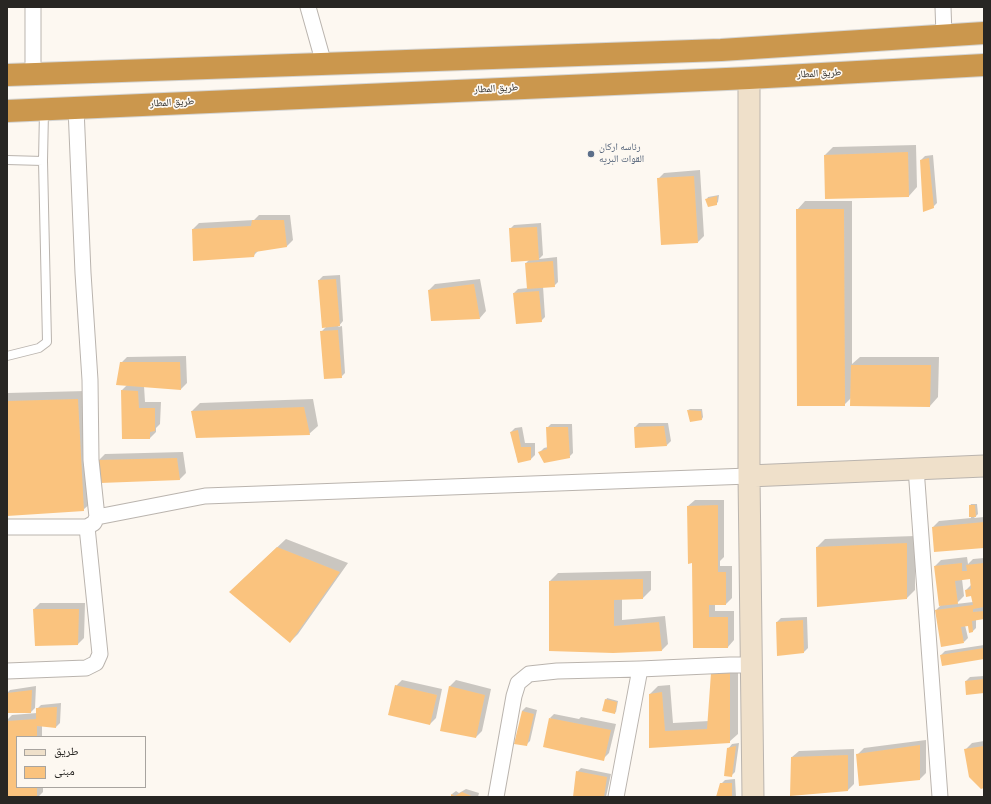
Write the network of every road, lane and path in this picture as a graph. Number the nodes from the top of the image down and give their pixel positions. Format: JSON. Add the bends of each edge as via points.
{"nodes":[{"id":1,"x":33,"y":7,"type":"edge"},
{"id":2,"x":308,"y":7,"type":"edge"},
{"id":3,"x":943,"y":7,"type":"edge"},
{"id":4,"x":984,"y":33,"type":"edge"},
{"id":5,"x":944,"y":35,"type":"junction"},
{"id":6,"x":324,"y":64,"type":"junction"},
{"id":7,"x":984,"y":65,"type":"edge"},
{"id":8,"x":33,"y":74,"type":"junction"},
{"id":9,"x":7,"y":75,"type":"edge"},
{"id":10,"x":749,"y":78,"type":"junction"},
{"id":11,"x":76,"y":108,"type":"junction"},
{"id":12,"x":44,"y":110,"type":"junction"},
{"id":13,"x":7,"y":111,"type":"edge"},
{"id":14,"x":7,"y":160,"type":"edge"},
{"id":15,"x":43,"y":161,"type":"junction"},
{"id":16,"x":7,"y":356,"type":"edge"},
{"id":17,"x":984,"y":466,"type":"edge"},
{"id":18,"x":916,"y":468,"type":"junction"},
{"id":19,"x":749,"y":476,"type":"junction"},
{"id":20,"x":92,"y":522,"type":"junction"},
{"id":21,"x":7,"y":526,"type":"edge"},
{"id":22,"x":752,"y":665,"type":"junction"},
{"id":23,"x":640,"y":669,"type":"junction"},
{"id":24,"x":7,"y":671,"type":"edge"},
{"id":25,"x":496,"y":797,"type":"edge"},
{"id":26,"x":616,"y":797,"type":"edge"},
{"id":27,"x":753,"y":797,"type":"edge"},
{"id":28,"x":940,"y":797,"type":"edge"}],
"edges":[{"from":1,"to":8,"type":"street"},
{"from":2,"to":6,"type":"street"},
{"from":3,"to":5,"type":"street"},
{"from":4,"to":5,"type":"highway"},
{"from":5,"to":6,"type":"highway","via":[[721,50]]},
{"from":6,"to":8,"type":"highway"},
{"from":7,"to":10,"type":"highway","name":"طريق المطار"},
{"from":8,"to":9,"type":"highway"},
{"from":10,"to":11,"type":"highway","name":"طريق المطار"},
{"from":10,"to":19,"type":"street"},
{"from":11,"to":12,"type":"highway","name":"طريق المطار"},
{"from":11,"to":20,"type":"street","via":[[90,380]]},
{"from":12,"to":13,"type":"highway","name":"طريق المطار"},
{"from":12,"to":15,"type":"lane"},
{"from":14,"to":15,"type":"lane"},
{"from":15,"to":16,"type":"lane","via":[[47,342],[39,348]]},
{"from":17,"to":18,"type":"street"},
{"from":18,"to":19,"type":"street"},
{"from":18,"to":28,"type":"street"},
{"from":19,"to":20,"type":"street","via":[[205,496]]},
{"from":19,"to":22,"type":"street"},
{"from":20,"to":21,"type":"street"},
{"from":20,"to":24,"type":"street","via":[[100,654],[96,663],[86,668]]},
{"from":22,"to":23,"type":"street"},
{"from":22,"to":27,"type":"street"},
{"from":23,"to":25,"type":"street","via":[[529,674],[518,683]]},
{"from":23,"to":26,"type":"street"}]}
